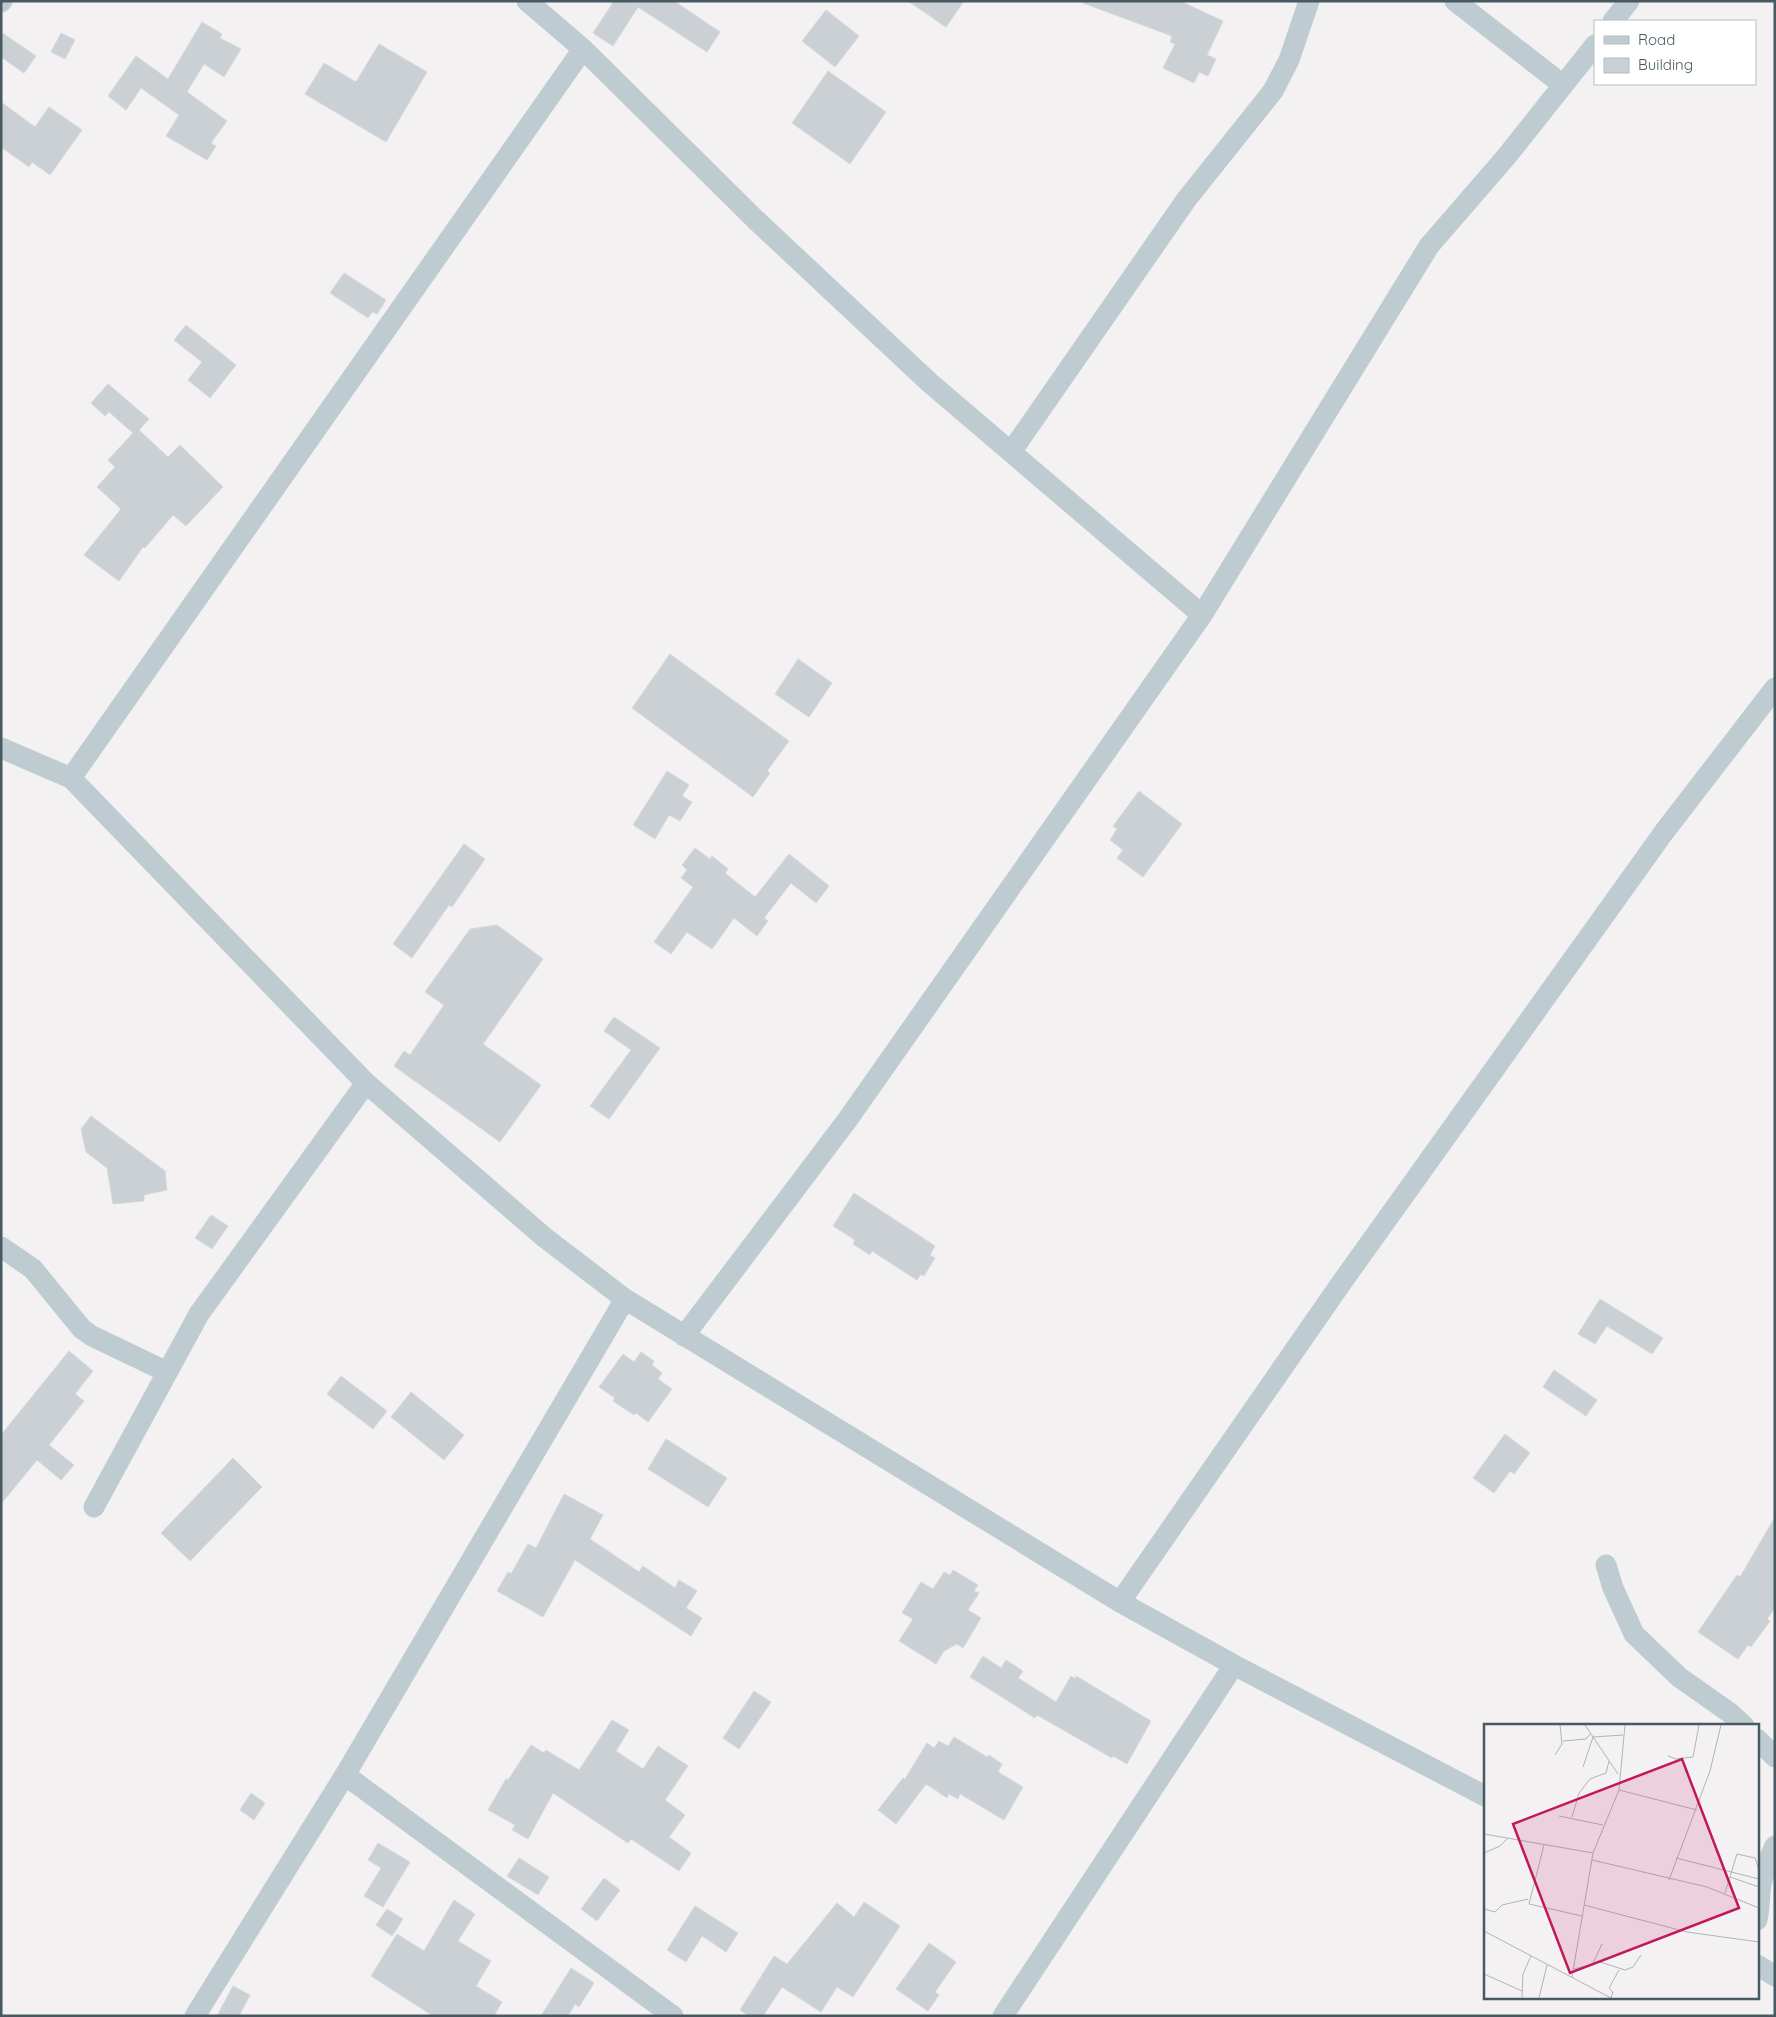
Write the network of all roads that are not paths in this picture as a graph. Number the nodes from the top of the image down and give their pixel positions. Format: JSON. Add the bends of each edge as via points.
{"nodes":[{"id":1,"x":527,"y":1,"type":"edge"},
{"id":2,"x":1308,"y":1,"type":"edge"},
{"id":3,"x":1455,"y":1,"type":"edge"},
{"id":4,"x":1629,"y":1,"type":"edge"},
{"id":5,"x":1614,"y":20,"type":"edge"},
{"id":6,"x":1594,"y":46,"type":"edge"},
{"id":7,"x":583,"y":49,"type":"junction"},
{"id":8,"x":1563,"y":85,"type":"junction"},
{"id":9,"x":1011,"y":452,"type":"junction"},
{"id":10,"x":1202,"y":615,"type":"junction"},
{"id":11,"x":1775,"y":688,"type":"edge"},
{"id":12,"x":1,"y":748,"type":"edge"},
{"id":13,"x":70,"y":778,"type":"junction"},
{"id":14,"x":366,"y":1083,"type":"junction"},
{"id":15,"x":1,"y":1247,"type":"edge"},
{"id":16,"x":624,"y":1299,"type":"junction"},
{"id":17,"x":684,"y":1336,"type":"junction"},
{"id":18,"x":168,"y":1372,"type":"junction"},
{"id":19,"x":94,"y":1506,"type":"dead end"},
{"id":20,"x":1606,"y":1565,"type":"dead end"},
{"id":21,"x":1120,"y":1602,"type":"junction"},
{"id":22,"x":1234,"y":1665,"type":"junction"},
{"id":23,"x":1742,"y":1724,"type":"edge"},
{"id":24,"x":1758,"y":1740,"type":"edge"},
{"id":25,"x":1775,"y":1757,"type":"edge"},
{"id":26,"x":345,"y":1775,"type":"junction"},
{"id":27,"x":1484,"y":1795,"type":"edge"},
{"id":28,"x":1775,"y":1846,"type":"edge"},
{"id":29,"x":1758,"y":1916,"type":"edge"},
{"id":30,"x":1758,"y":1966,"type":"edge"},
{"id":31,"x":1775,"y":1976,"type":"edge"},
{"id":32,"x":195,"y":2016,"type":"edge"},
{"id":33,"x":672,"y":2016,"type":"edge"},
{"id":34,"x":1003,"y":2016,"type":"edge"}],
"edges":[{"from":1,"to":7,"type":"street"},
{"from":2,"to":9,"type":"street","via":[[1288,60],[1273,91],[1186,200]]},
{"from":3,"to":8,"type":"street"},
{"from":4,"to":5,"type":"street"},
{"from":6,"to":8,"type":"street"},
{"from":7,"to":9,"type":"street","via":[[764,228],[930,383]]},
{"from":7,"to":13,"type":"street"},
{"from":8,"to":10,"type":"street","via":[[1429,246]]},
{"from":9,"to":10,"type":"street"},
{"from":10,"to":17,"type":"street","via":[[848,1119]]},
{"from":11,"to":21,"type":"street","via":[[1652,848],[1342,1282]]},
{"from":12,"to":13,"type":"street"},
{"from":13,"to":14,"type":"street"},
{"from":14,"to":16,"type":"street","via":[[544,1236]]},
{"from":14,"to":18,"type":"street","via":[[199,1314]]},
{"from":15,"to":18,"type":"street","via":[[33,1269],[82,1329]]},
{"from":16,"to":17,"type":"street"},
{"from":16,"to":26,"type":"street"},
{"from":17,"to":21,"type":"street"},
{"from":18,"to":19,"type":"street"},
{"from":20,"to":23,"type":"street","via":[[1634,1634],[1678,1677]]},
{"from":21,"to":22,"type":"street"},
{"from":22,"to":27,"type":"street"},
{"from":22,"to":34,"type":"street"},
{"from":24,"to":25,"type":"street"},
{"from":26,"to":32,"type":"street"},
{"from":26,"to":33,"type":"street"},
{"from":28,"to":29,"type":"street","via":[[1761,1885]]},
{"from":30,"to":31,"type":"street"}]}
